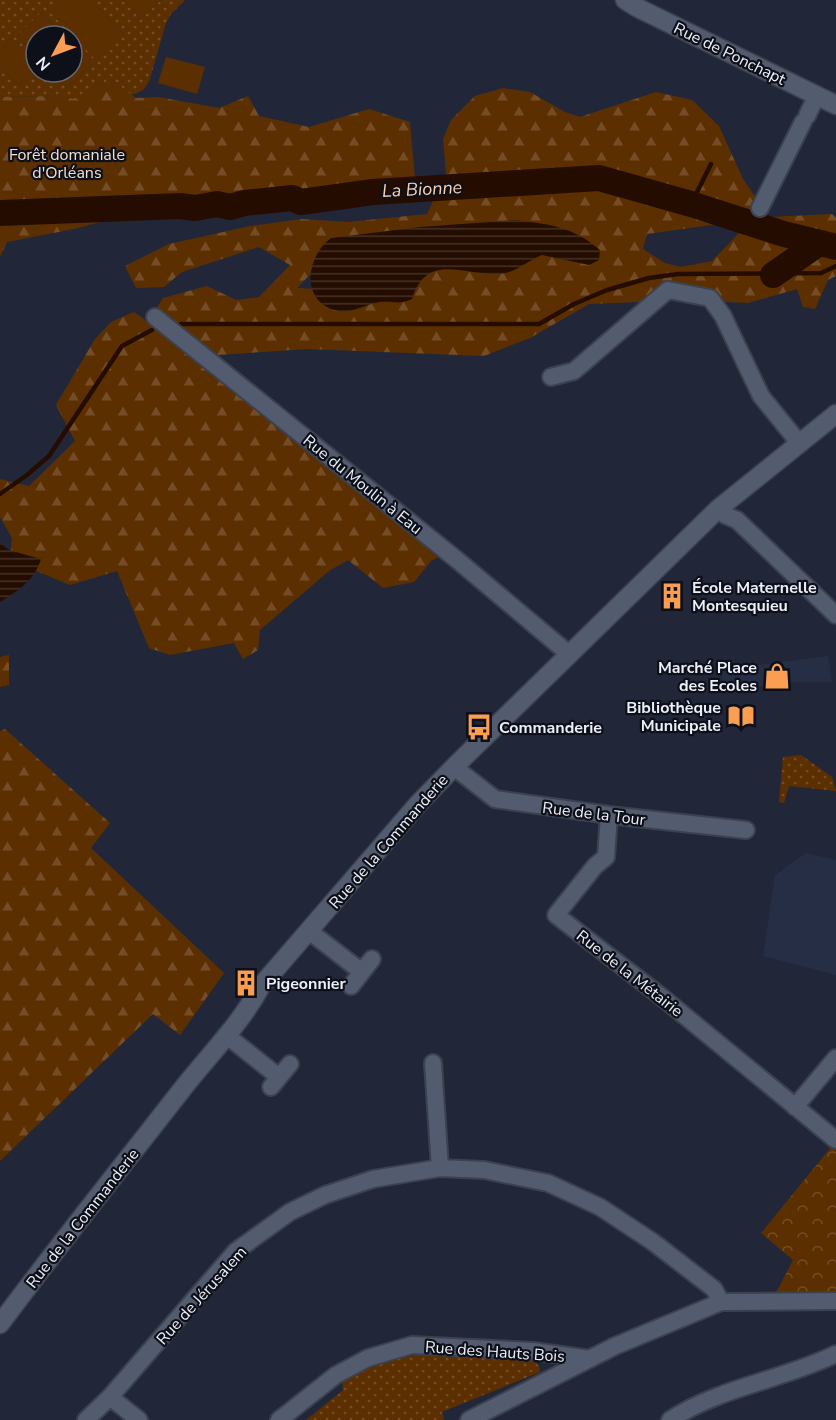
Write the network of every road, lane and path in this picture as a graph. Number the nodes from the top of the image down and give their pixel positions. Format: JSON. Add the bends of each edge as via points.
{"nodes":[{"id":1,"x":625,"y":0,"type":"edge"},
{"id":2,"x":817,"y":95,"type":"junction"},
{"id":3,"x":836,"y":105,"type":"edge"},
{"id":4,"x":760,"y":208,"type":"dead end"},
{"id":5,"x":155,"y":317,"type":"dead end"},
{"id":6,"x":551,"y":377,"type":"dead end"},
{"id":7,"x":836,"y":414,"type":"edge"},
{"id":8,"x":800,"y":444,"type":"junction"},
{"id":9,"x":718,"y":509,"type":"junction"},
{"id":10,"x":836,"y":615,"type":"edge"},
{"id":11,"x":568,"y":654,"type":"junction"},
{"id":12,"x":454,"y":767,"type":"junction"},
{"id":13,"x":609,"y":815,"type":"junction"},
{"id":14,"x":746,"y":830,"type":"dead end"},
{"id":15,"x":309,"y":931,"type":"junction"},
{"id":16,"x":351,"y":986,"type":"dead end"},
{"id":17,"x":226,"y":1035,"type":"junction"},
{"id":18,"x":836,"y":1058,"type":"edge"},
{"id":19,"x":433,"y":1063,"type":"dead end"},
{"id":20,"x":280,"y":1076,"type":"dead end"},
{"id":21,"x":795,"y":1107,"type":"junction"},
{"id":22,"x":836,"y":1140,"type":"edge"},
{"id":23,"x":440,"y":1168,"type":"junction"},
{"id":24,"x":836,"y":1301,"type":"edge"},
{"id":25,"x":721,"y":1302,"type":"junction"},
{"id":26,"x":0,"y":1324,"type":"edge"},
{"id":27,"x":836,"y":1354,"type":"edge"},
{"id":28,"x":590,"y":1359,"type":"junction"},
{"id":29,"x":110,"y":1397,"type":"junction"},
{"id":30,"x":87,"y":1420,"type":"edge"},
{"id":31,"x":139,"y":1420,"type":"edge"},
{"id":32,"x":279,"y":1420,"type":"edge"},
{"id":33,"x":469,"y":1420,"type":"edge"},
{"id":34,"x":670,"y":1420,"type":"edge"}],
"edges":[{"from":1,"to":2,"type":"street","name":"Rue de Ponchapt"},
{"from":2,"to":3,"type":"street","name":"Rue de Ponchapt"},
{"from":2,"to":4,"type":"street"},
{"from":5,"to":11,"type":"street","name":"Rue du Moulin à Eau"},
{"from":6,"to":8,"type":"street","via":[[574,370],[668,290],[710,298],[723,316],[761,396]]},
{"from":7,"to":8,"type":"street","name":"Rue de la Commanderie"},
{"from":8,"to":9,"type":"street","name":"Rue de la Commanderie"},
{"from":9,"to":10,"type":"street","via":[[737,520]]},
{"from":9,"to":11,"type":"street","name":"Rue de la Commanderie"},
{"from":11,"to":12,"type":"street","name":"Rue de la Commanderie"},
{"from":12,"to":13,"type":"street","name":"Rue de la Tour","via":[[495,799]]},
{"from":12,"to":15,"type":"street","name":"Rue de la Commanderie"},
{"from":13,"to":14,"type":"street","name":"Rue de la Tour"},
{"from":13,"to":21,"type":"street","name":"Rue de la Métairie","via":[[606,857],[556,915]]},
{"from":15,"to":16,"type":"street","via":[[367,966]]},
{"from":15,"to":17,"type":"street","name":"Rue de la Commanderie","via":[[261,986]]},
{"from":17,"to":20,"type":"street"},
{"from":17,"to":26,"type":"street","name":"Rue de la Commanderie"},
{"from":18,"to":21,"type":"street"},
{"from":19,"to":23,"type":"street"},
{"from":21,"to":22,"type":"street","name":"Rue de la Métairie"},
{"from":23,"to":25,"type":"street","name":"Rue de Jérusalem","via":[[484,1170],[548,1183],[600,1207],[699,1277],[714,1289]]},
{"from":23,"to":29,"type":"street","name":"Rue de Jérusalem","via":[[373,1179],[290,1212],[236,1251]]},
{"from":24,"to":25,"type":"street","name":"Rue des Hauts Bois"},
{"from":25,"to":28,"type":"street","name":"Rue des Hauts Bois"},
{"from":27,"to":34,"type":"street","via":[[692,1406]]},
{"from":28,"to":32,"type":"street","name":"Rue des Hauts Bois","via":[[533,1351],[412,1344],[368,1358],[341,1372]]},
{"from":28,"to":33,"type":"street","name":"Rue des Hauts Bois"},
{"from":29,"to":30,"type":"street","name":"Rue de Jérusalem"},
{"from":29,"to":31,"type":"street"}]}
